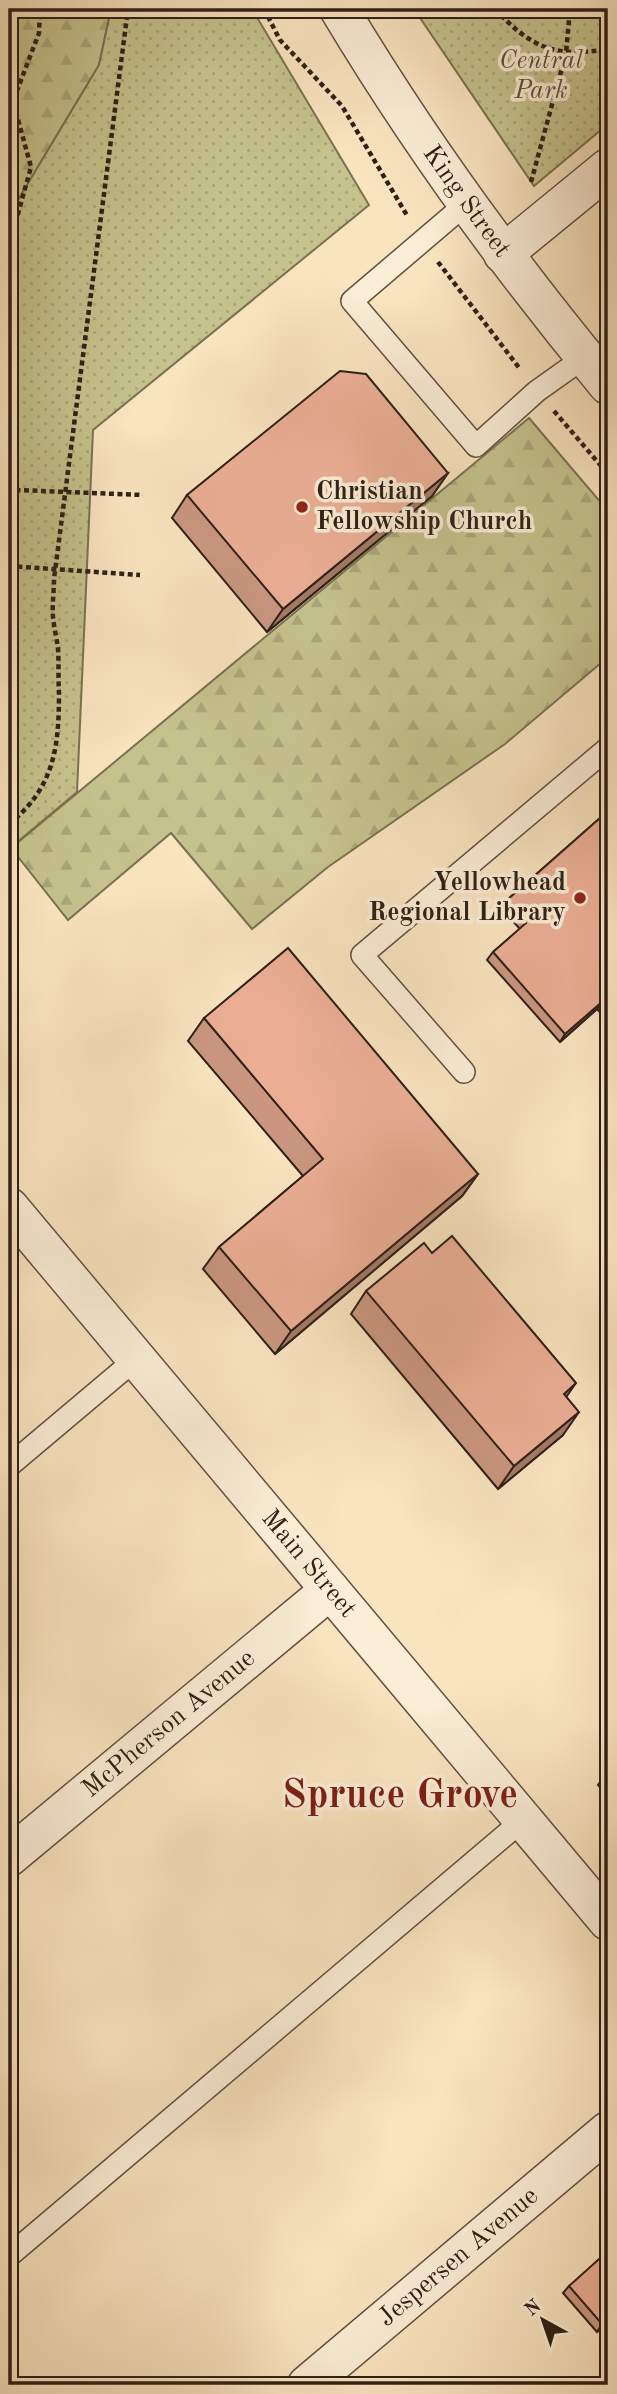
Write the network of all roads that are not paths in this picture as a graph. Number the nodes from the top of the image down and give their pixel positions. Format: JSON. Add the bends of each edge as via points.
{"nodes":[{"id":1,"x":339,"y":9,"type":"edge"},
{"id":2,"x":608,"y":168,"type":"edge"},
{"id":3,"x":467,"y":203,"type":"junction"},
{"id":4,"x":503,"y":254,"type":"junction"},
{"id":5,"x":597,"y":371,"type":"edge"},
{"id":6,"x":608,"y":748,"type":"edge"},
{"id":7,"x":464,"y":1072,"type":"dead end"},
{"id":8,"x":9,"y":1207,"type":"edge"},
{"id":9,"x":136,"y":1359,"type":"junction"},
{"id":10,"x":9,"y":1466,"type":"edge"},
{"id":11,"x":330,"y":1590,"type":"junction"},
{"id":12,"x":523,"y":1819,"type":"junction"},
{"id":13,"x":9,"y":1857,"type":"edge"},
{"id":14,"x":608,"y":1922,"type":"edge"},
{"id":15,"x":608,"y":2130,"type":"edge"},
{"id":16,"x":9,"y":2256,"type":"edge"},
{"id":17,"x":307,"y":2385,"type":"edge"}],
"edges":[{"from":1,"to":3,"type":"street","name":"King Street"},
{"from":2,"to":4,"type":"street"},
{"from":3,"to":4,"type":"street","name":"King Street"},
{"from":3,"to":5,"type":"lane","via":[[352,301],[476,446],[537,391]]},
{"from":4,"to":5,"type":"street","name":"King Street"},
{"from":6,"to":7,"type":"lane","via":[[362,955]]},
{"from":8,"to":9,"type":"street","name":"Main Street"},
{"from":9,"to":10,"type":"lane"},
{"from":9,"to":11,"type":"street","name":"Main Street"},
{"from":11,"to":12,"type":"street","name":"Main Street"},
{"from":11,"to":13,"type":"street","name":"McPherson Avenue"},
{"from":12,"to":14,"type":"street","name":"Main Street"},
{"from":12,"to":16,"type":"lane"},
{"from":15,"to":17,"type":"street","name":"Jespersen Avenue"}]}
